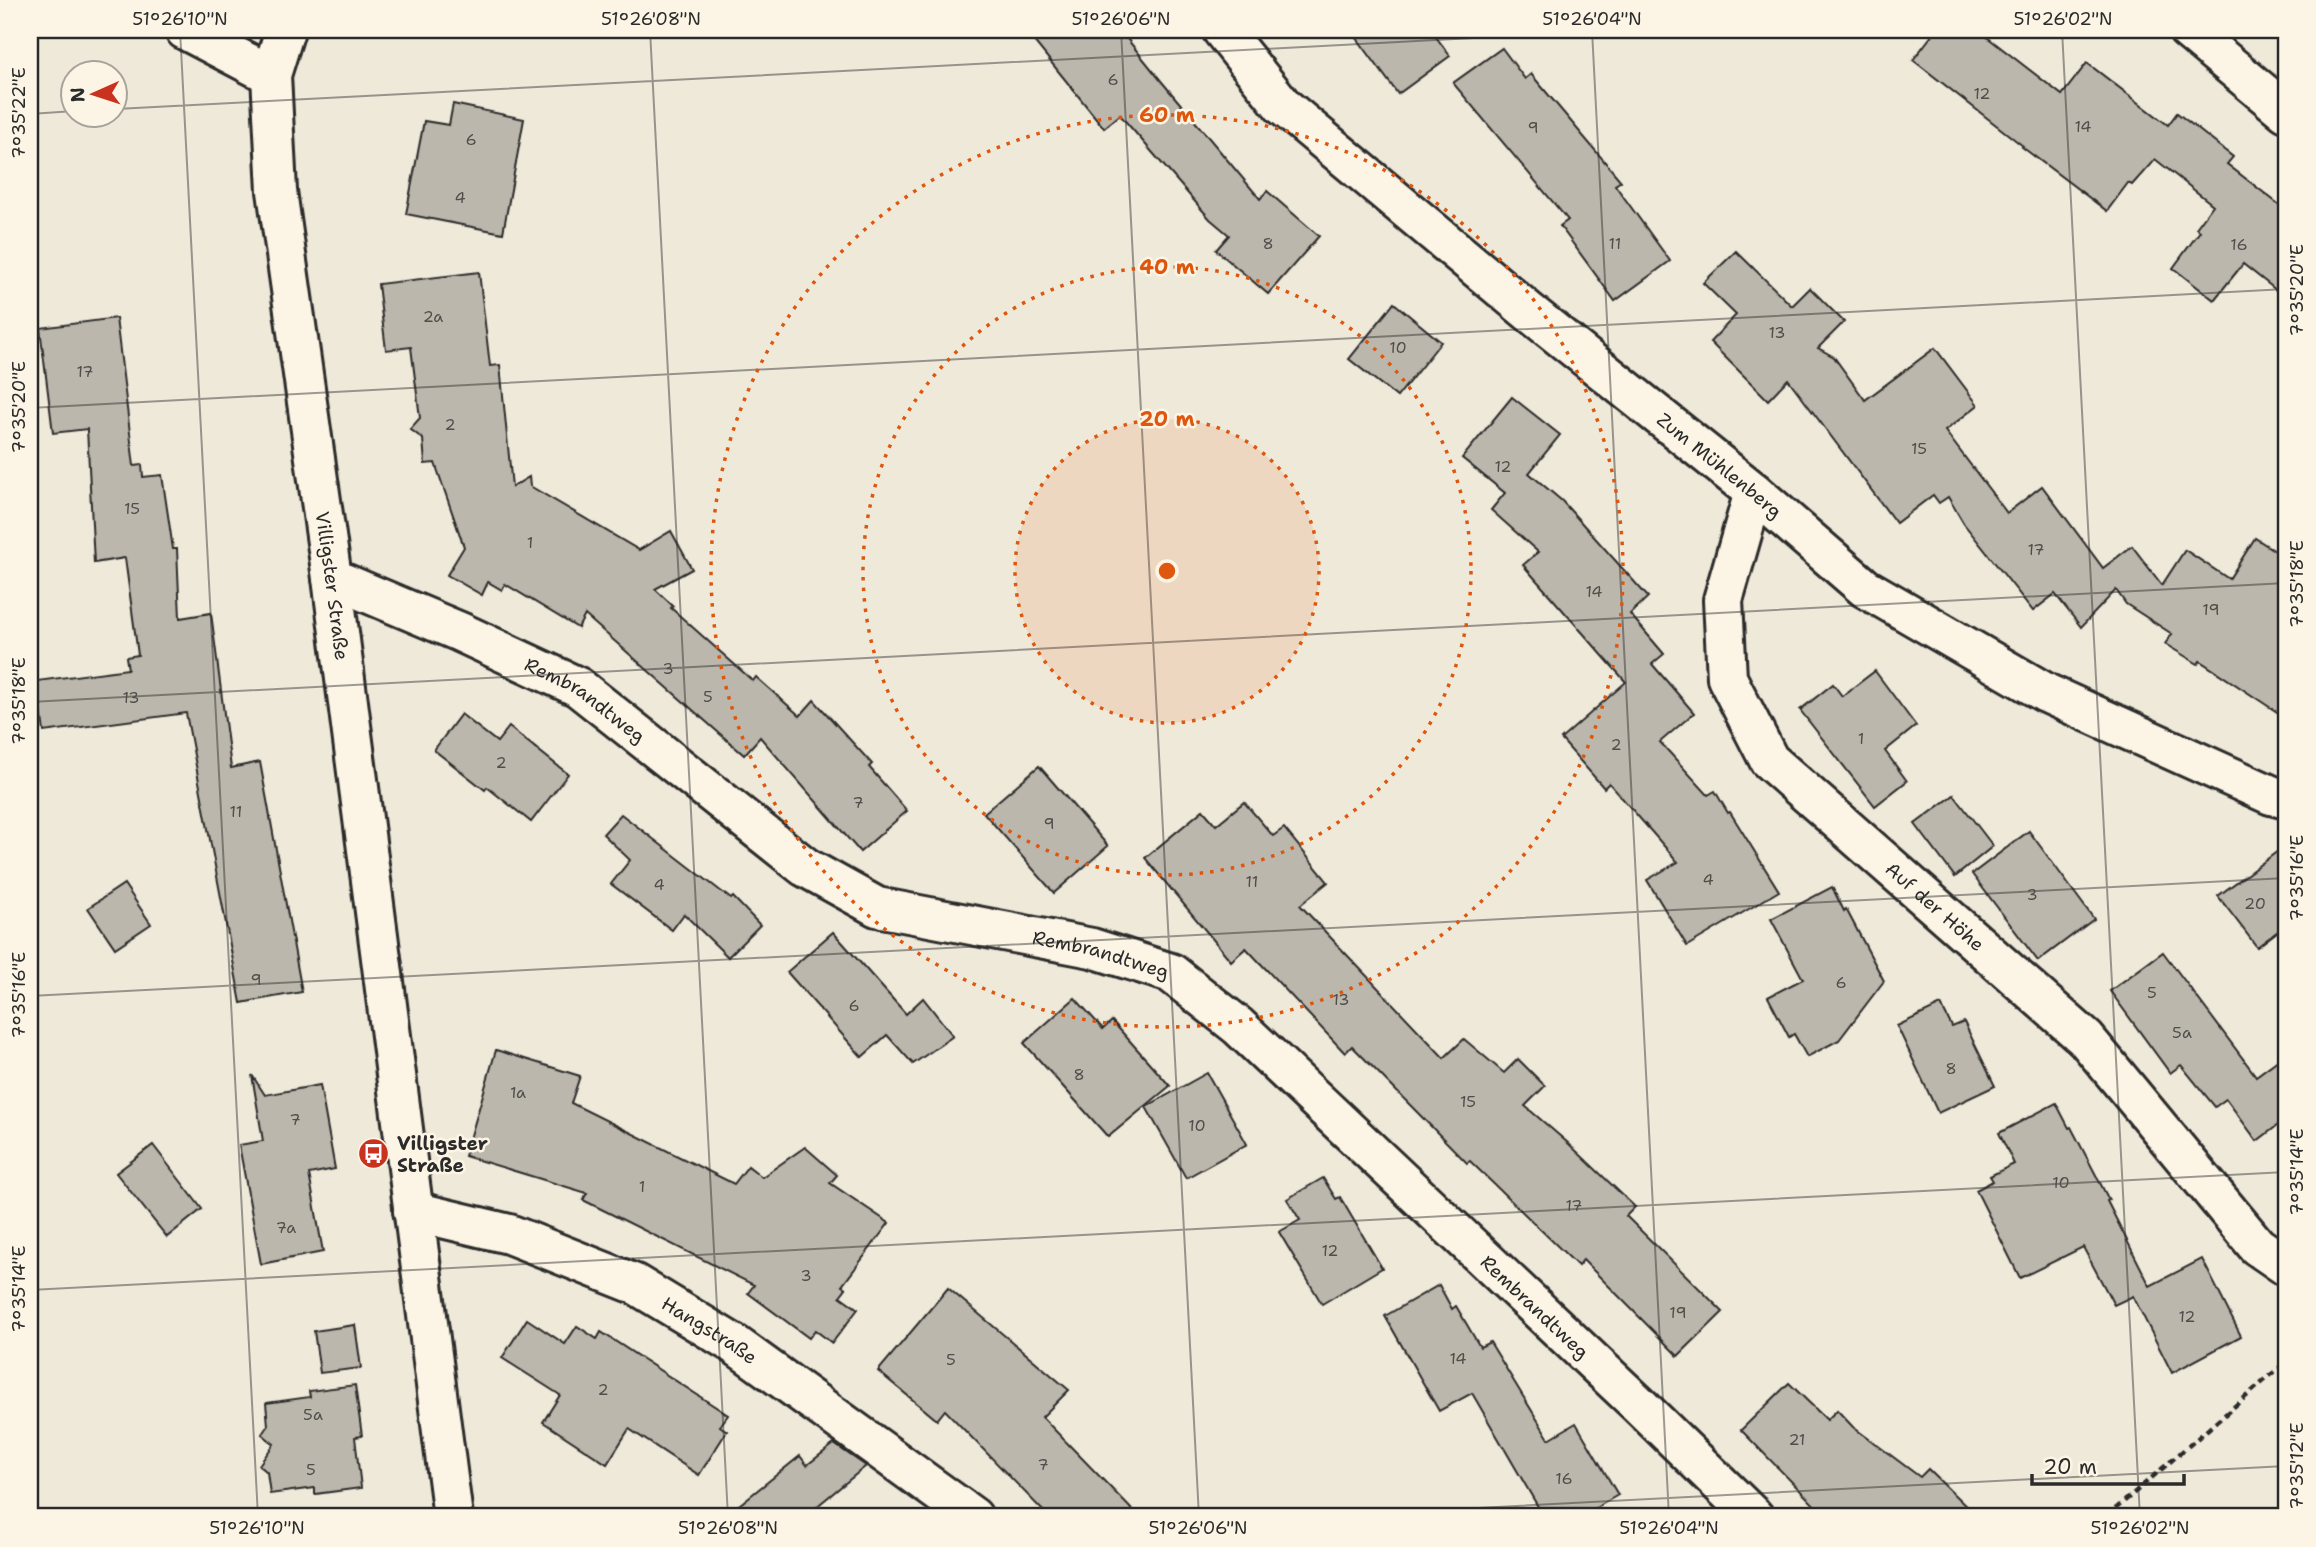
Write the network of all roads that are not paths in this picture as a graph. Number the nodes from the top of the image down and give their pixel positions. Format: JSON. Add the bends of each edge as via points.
{"nodes":[{"id":1,"x":185,"y":30,"type":"edge"},
{"id":2,"x":285,"y":30,"type":"edge"},
{"id":3,"x":1222,"y":30,"type":"edge"},
{"id":4,"x":2188,"y":30,"type":"edge"},
{"id":5,"x":271,"y":75,"type":"junction"},
{"id":6,"x":2286,"y":112,"type":"edge"},
{"id":7,"x":1754,"y":492,"type":"junction"},
{"id":8,"x":332,"y":578,"type":"junction"},
{"id":9,"x":2286,"y":799,"type":"edge"},
{"id":10,"x":413,"y":1211,"type":"junction"},
{"id":11,"x":2286,"y":1266,"type":"edge"},
{"id":12,"x":453,"y":1517,"type":"edge"},
{"id":13,"x":973,"y":1517,"type":"edge"},
{"id":14,"x":1754,"y":1517,"type":"edge"}],
"edges":[{"from":1,"to":5,"type":"street"},
{"from":2,"to":5,"type":"street","name":"Villigster Straße"},
{"from":3,"to":7,"type":"street","name":"Zum Mühlenberg","via":[[1283,106]]},
{"from":4,"to":6,"type":"street"},
{"from":5,"to":8,"type":"street","name":"Villigster Straße","via":[[277,191]]},
{"from":7,"to":9,"type":"street","name":"Zum Mühlenberg","via":[[1865,588],[2046,693]]},
{"from":7,"to":11,"type":"street","name":"Auf der Höhe","via":[[1723,600],[1727,678],[1769,760],[2086,1039],[2257,1246]]},
{"from":8,"to":10,"type":"street","name":"Villigster Straße"},
{"from":8,"to":14,"type":"street","name":"Rembrandtweg","via":[[578,687],[805,867],[877,907],[1092,948],[1171,974],[1238,1026]]},
{"from":10,"to":12,"type":"street","name":"Villigster Straße"},
{"from":10,"to":13,"type":"street","name":"Hangstraße","via":[[509,1234],[635,1284],[734,1344]]}]}
